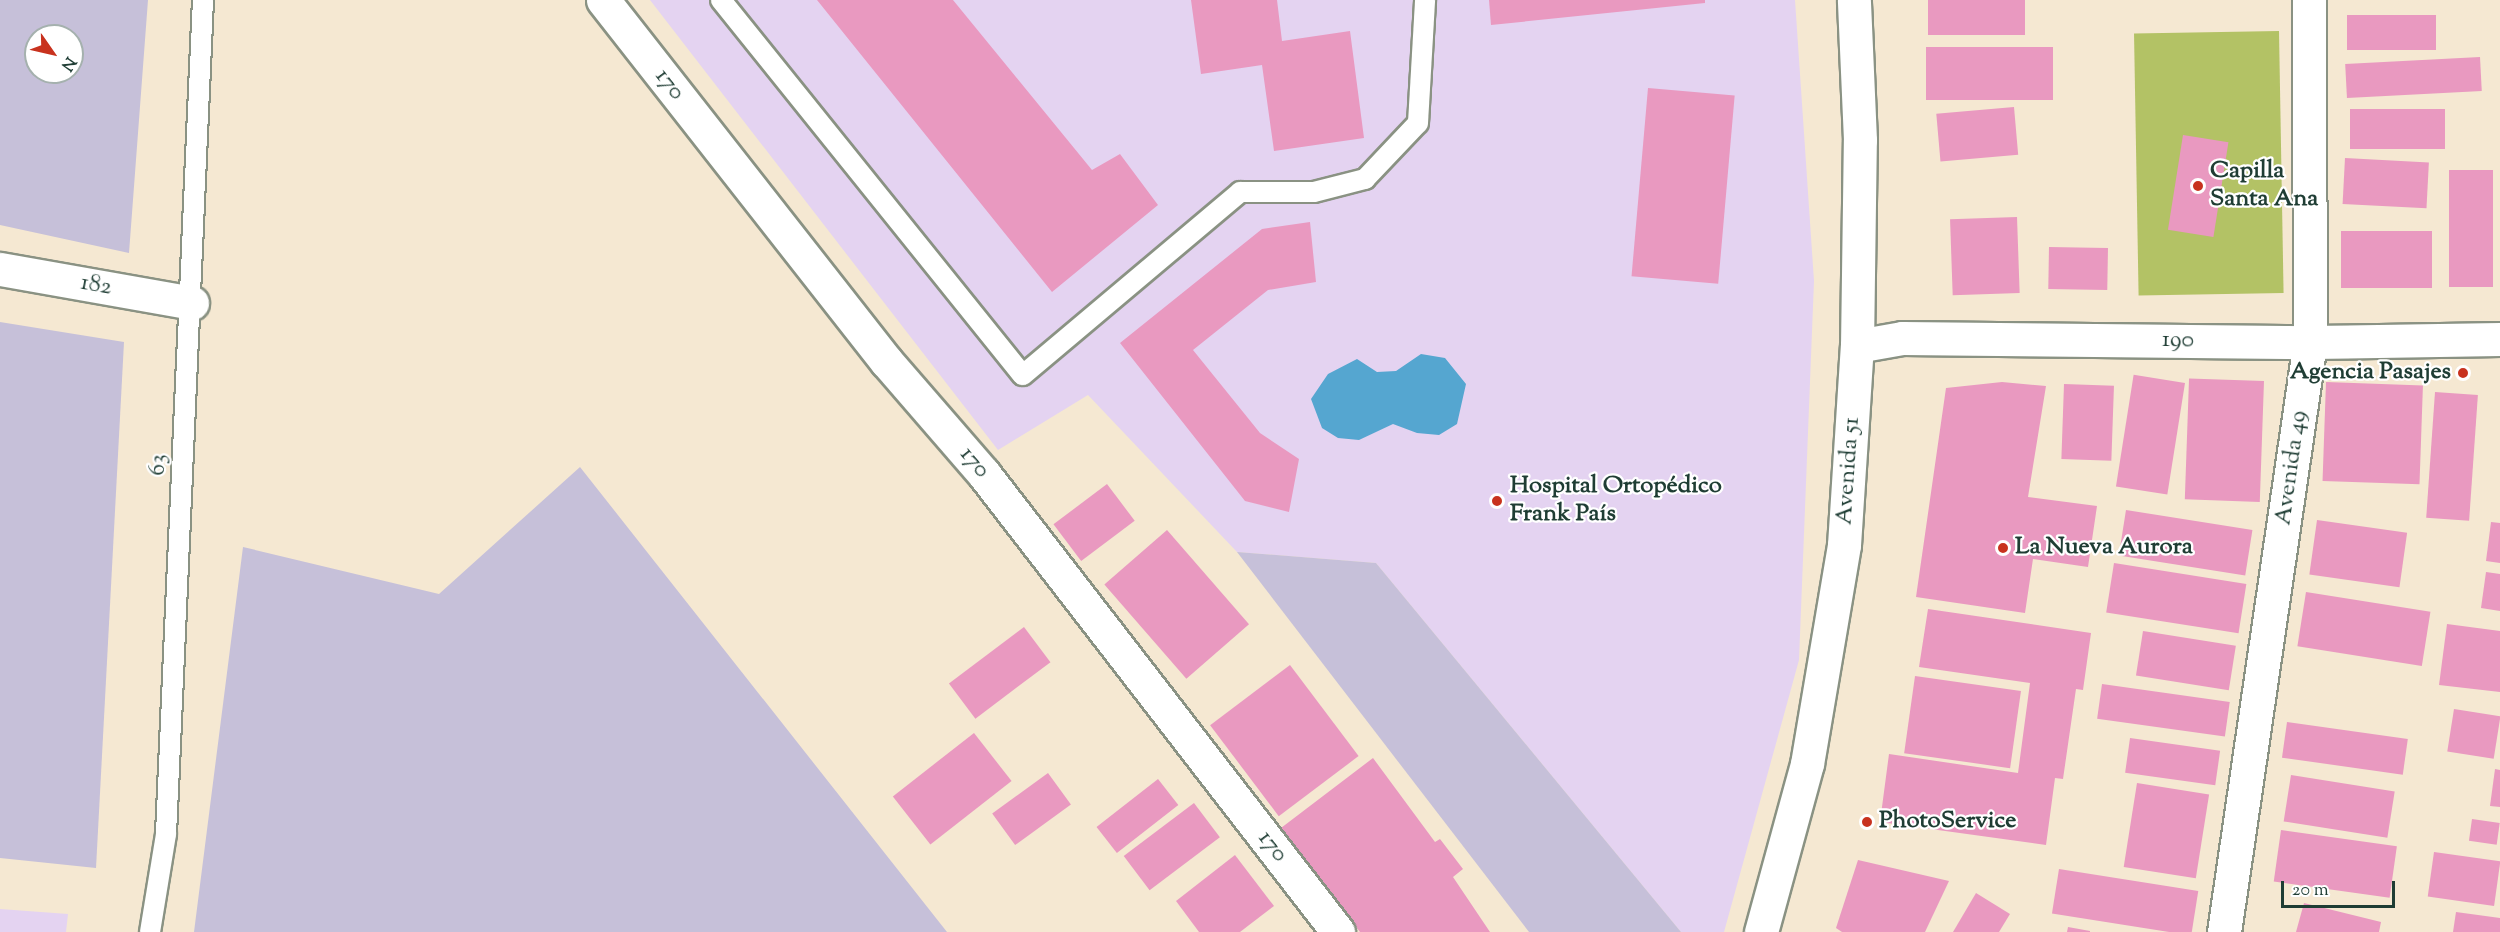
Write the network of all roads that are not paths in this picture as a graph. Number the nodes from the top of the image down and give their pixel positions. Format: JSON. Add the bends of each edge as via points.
{"nodes":[{"id":1,"x":203,"y":0,"type":"edge"},
{"id":2,"x":603,"y":0,"type":"edge"},
{"id":3,"x":721,"y":0,"type":"edge"},
{"id":4,"x":1425,"y":0,"type":"edge"},
{"id":5,"x":1854,"y":0,"type":"edge"},
{"id":6,"x":2309,"y":0,"type":"edge"},
{"id":7,"x":0,"y":269,"type":"edge"},
{"id":8,"x":192,"y":303,"type":"junction"},
{"id":9,"x":2500,"y":339,"type":"edge"},
{"id":10,"x":2310,"y":342,"type":"junction"},
{"id":11,"x":1857,"y":346,"type":"junction"},
{"id":12,"x":1764,"y":931,"type":"edge"},
{"id":13,"x":150,"y":932,"type":"edge"},
{"id":14,"x":1338,"y":932,"type":"edge"},
{"id":15,"x":2224,"y":932,"type":"edge"}],
"edges":[{"from":1,"to":8,"type":"lane","name":"63"},
{"from":2,"to":14,"type":"street","name":"170","via":[[887,362],[984,474]]},
{"from":3,"to":4,"type":"lane","via":[[1023,375],[1240,192],[1314,192],[1365,178],[1418,123]]},
{"from":5,"to":11,"type":"street","name":"Avenida 51","via":[[1860,140]]},
{"from":6,"to":10,"type":"street","name":"Avenida 49"},
{"from":7,"to":8,"type":"street","name":"182"},
{"from":8,"to":13,"type":"lane","name":"63","via":[[166,834]]},
{"from":9,"to":10,"type":"street","name":"190"},
{"from":10,"to":11,"type":"street","name":"190","via":[[1902,338]]},
{"from":10,"to":15,"type":"street","name":"Avenida 49"},
{"from":11,"to":12,"type":"street","name":"Avenida 51","via":[[1844,545],[1807,764]]}]}
